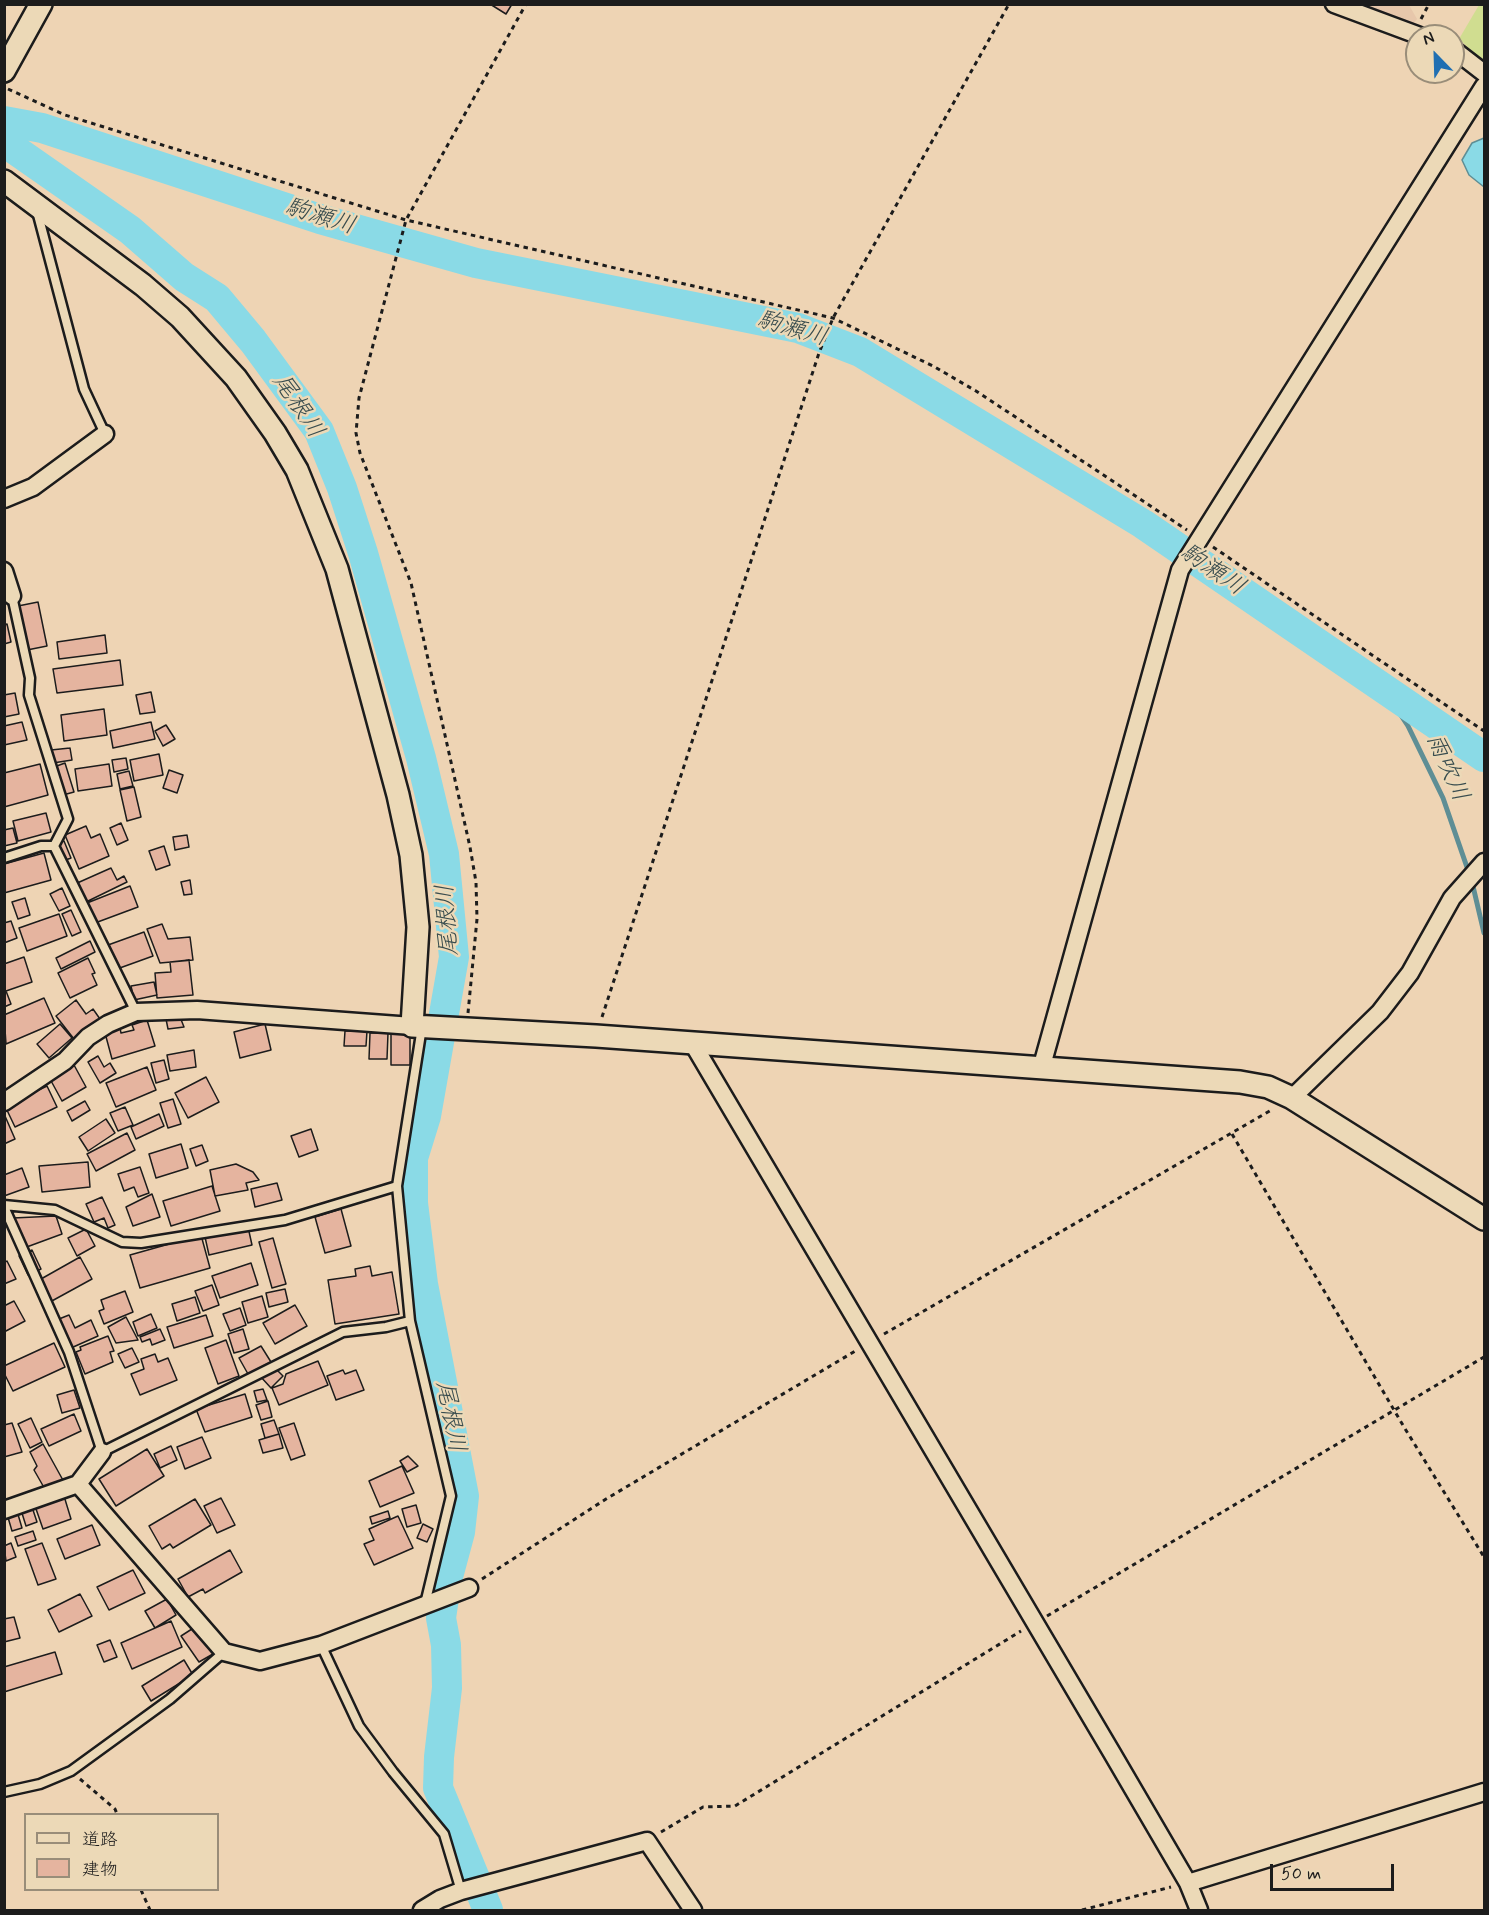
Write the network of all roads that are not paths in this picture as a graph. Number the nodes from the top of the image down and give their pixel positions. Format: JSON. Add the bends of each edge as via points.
{"nodes":[{"id":1,"x":42,"y":4,"type":"edge"},
{"id":2,"x":1334,"y":4,"type":"edge"},
{"id":3,"x":1405,"y":30,"type":"edge"},
{"id":4,"x":1465,"y":58,"type":"edge"},
{"id":5,"x":4,"y":71,"type":"edge"},
{"id":6,"x":1485,"y":73,"type":"edge"},
{"id":7,"x":1485,"y":86,"type":"edge"},
{"id":8,"x":4,"y":180,"type":"edge"},
{"id":9,"x":35,"y":202,"type":"junction"},
{"id":10,"x":105,"y":434,"type":"joint"},
{"id":11,"x":4,"y":499,"type":"edge"},
{"id":12,"x":4,"y":571,"type":"edge"},
{"id":13,"x":12,"y":596,"type":"joint"},
{"id":14,"x":54,"y":846,"type":"junction"},
{"id":15,"x":4,"y":858,"type":"edge"},
{"id":16,"x":1478,"y":869,"type":"edge"},
{"id":17,"x":136,"y":1012,"type":"junction"},
{"id":18,"x":421,"y":1025,"type":"junction"},
{"id":19,"x":693,"y":1044,"type":"junction"},
{"id":20,"x":1041,"y":1069,"type":"junction"},
{"id":21,"x":1292,"y":1098,"type":"junction"},
{"id":22,"x":4,"y":1102,"type":"edge"},
{"id":23,"x":397,"y":1186,"type":"junction"},
{"id":24,"x":4,"y":1206,"type":"edge"},
{"id":25,"x":1485,"y":1219,"type":"edge"},
{"id":26,"x":410,"y":1321,"type":"junction"},
{"id":27,"x":102,"y":1452,"type":"junction"},
{"id":28,"x":78,"y":1484,"type":"junction"},
{"id":29,"x":4,"y":1510,"type":"edge"},
{"id":30,"x":469,"y":1587,"type":"road end"},
{"id":31,"x":425,"y":1605,"type":"junction"},
{"id":32,"x":321,"y":1645,"type":"junction"},
{"id":33,"x":224,"y":1652,"type":"junction"},
{"id":34,"x":4,"y":1792,"type":"edge"},
{"id":35,"x":1485,"y":1792,"type":"edge"},
{"id":36,"x":1188,"y":1883,"type":"junction"},
{"id":37,"x":461,"y":1891,"type":"junction"},
{"id":38,"x":422,"y":1911,"type":"edge"},
{"id":39,"x":693,"y":1911,"type":"edge"},
{"id":40,"x":1199,"y":1911,"type":"edge"}],
"edges":[{"from":1,"to":5,"type":"street"},
{"from":2,"to":3,"type":"street"},
{"from":4,"to":6,"type":"street"},
{"from":7,"to":20,"type":"street","via":[[1180,570]]},
{"from":8,"to":9,"type":"street"},
{"from":9,"to":10,"type":"lane","via":[[84,389]]},
{"from":9,"to":18,"type":"street","via":[[143,285],[209,347],[243,387],[297,470],[337,569],[411,855]]},
{"from":10,"to":11,"type":"street","via":[[33,487]]},
{"from":12,"to":13,"type":"street"},
{"from":13,"to":14,"type":"lane","via":[[30,678],[29,695],[68,819]]},
{"from":14,"to":15,"type":"lane","via":[[41,846]]},
{"from":14,"to":17,"type":"lane"},
{"from":16,"to":21,"type":"street","via":[[1452,898],[1410,973],[1380,1012]]},
{"from":17,"to":18,"type":"street","via":[[197,1010]]},
{"from":17,"to":22,"type":"street","via":[[108,1024],[65,1061]]},
{"from":18,"to":19,"type":"street"},
{"from":18,"to":23,"type":"lane"},
{"from":19,"to":20,"type":"street"},
{"from":19,"to":36,"type":"street"},
{"from":20,"to":21,"type":"street","via":[[1240,1082]]},
{"from":21,"to":25,"type":"street"},
{"from":23,"to":24,"type":"lane","via":[[285,1220],[141,1243],[122,1242],[55,1210]]},
{"from":23,"to":26,"type":"lane"},
{"from":24,"to":27,"type":"lane","via":[[69,1352]]},
{"from":26,"to":27,"type":"lane","via":[[386,1328],[343,1332]]},
{"from":26,"to":31,"type":"lane","via":[[451,1496]]},
{"from":27,"to":28,"type":"street"},
{"from":28,"to":29,"type":"street"},
{"from":28,"to":33,"type":"street"},
{"from":30,"to":31,"type":"street"},
{"from":31,"to":32,"type":"street"},
{"from":32,"to":33,"type":"street","via":[[260,1661]]},
{"from":32,"to":37,"type":"lane","via":[[360,1726],[444,1834]]},
{"from":33,"to":34,"type":"lane","via":[[170,1699],[71,1771],[40,1784]]},
{"from":35,"to":36,"type":"street"},
{"from":36,"to":40,"type":"street"},
{"from":37,"to":38,"type":"street"},
{"from":37,"to":39,"type":"street","via":[[647,1841]]}]}
